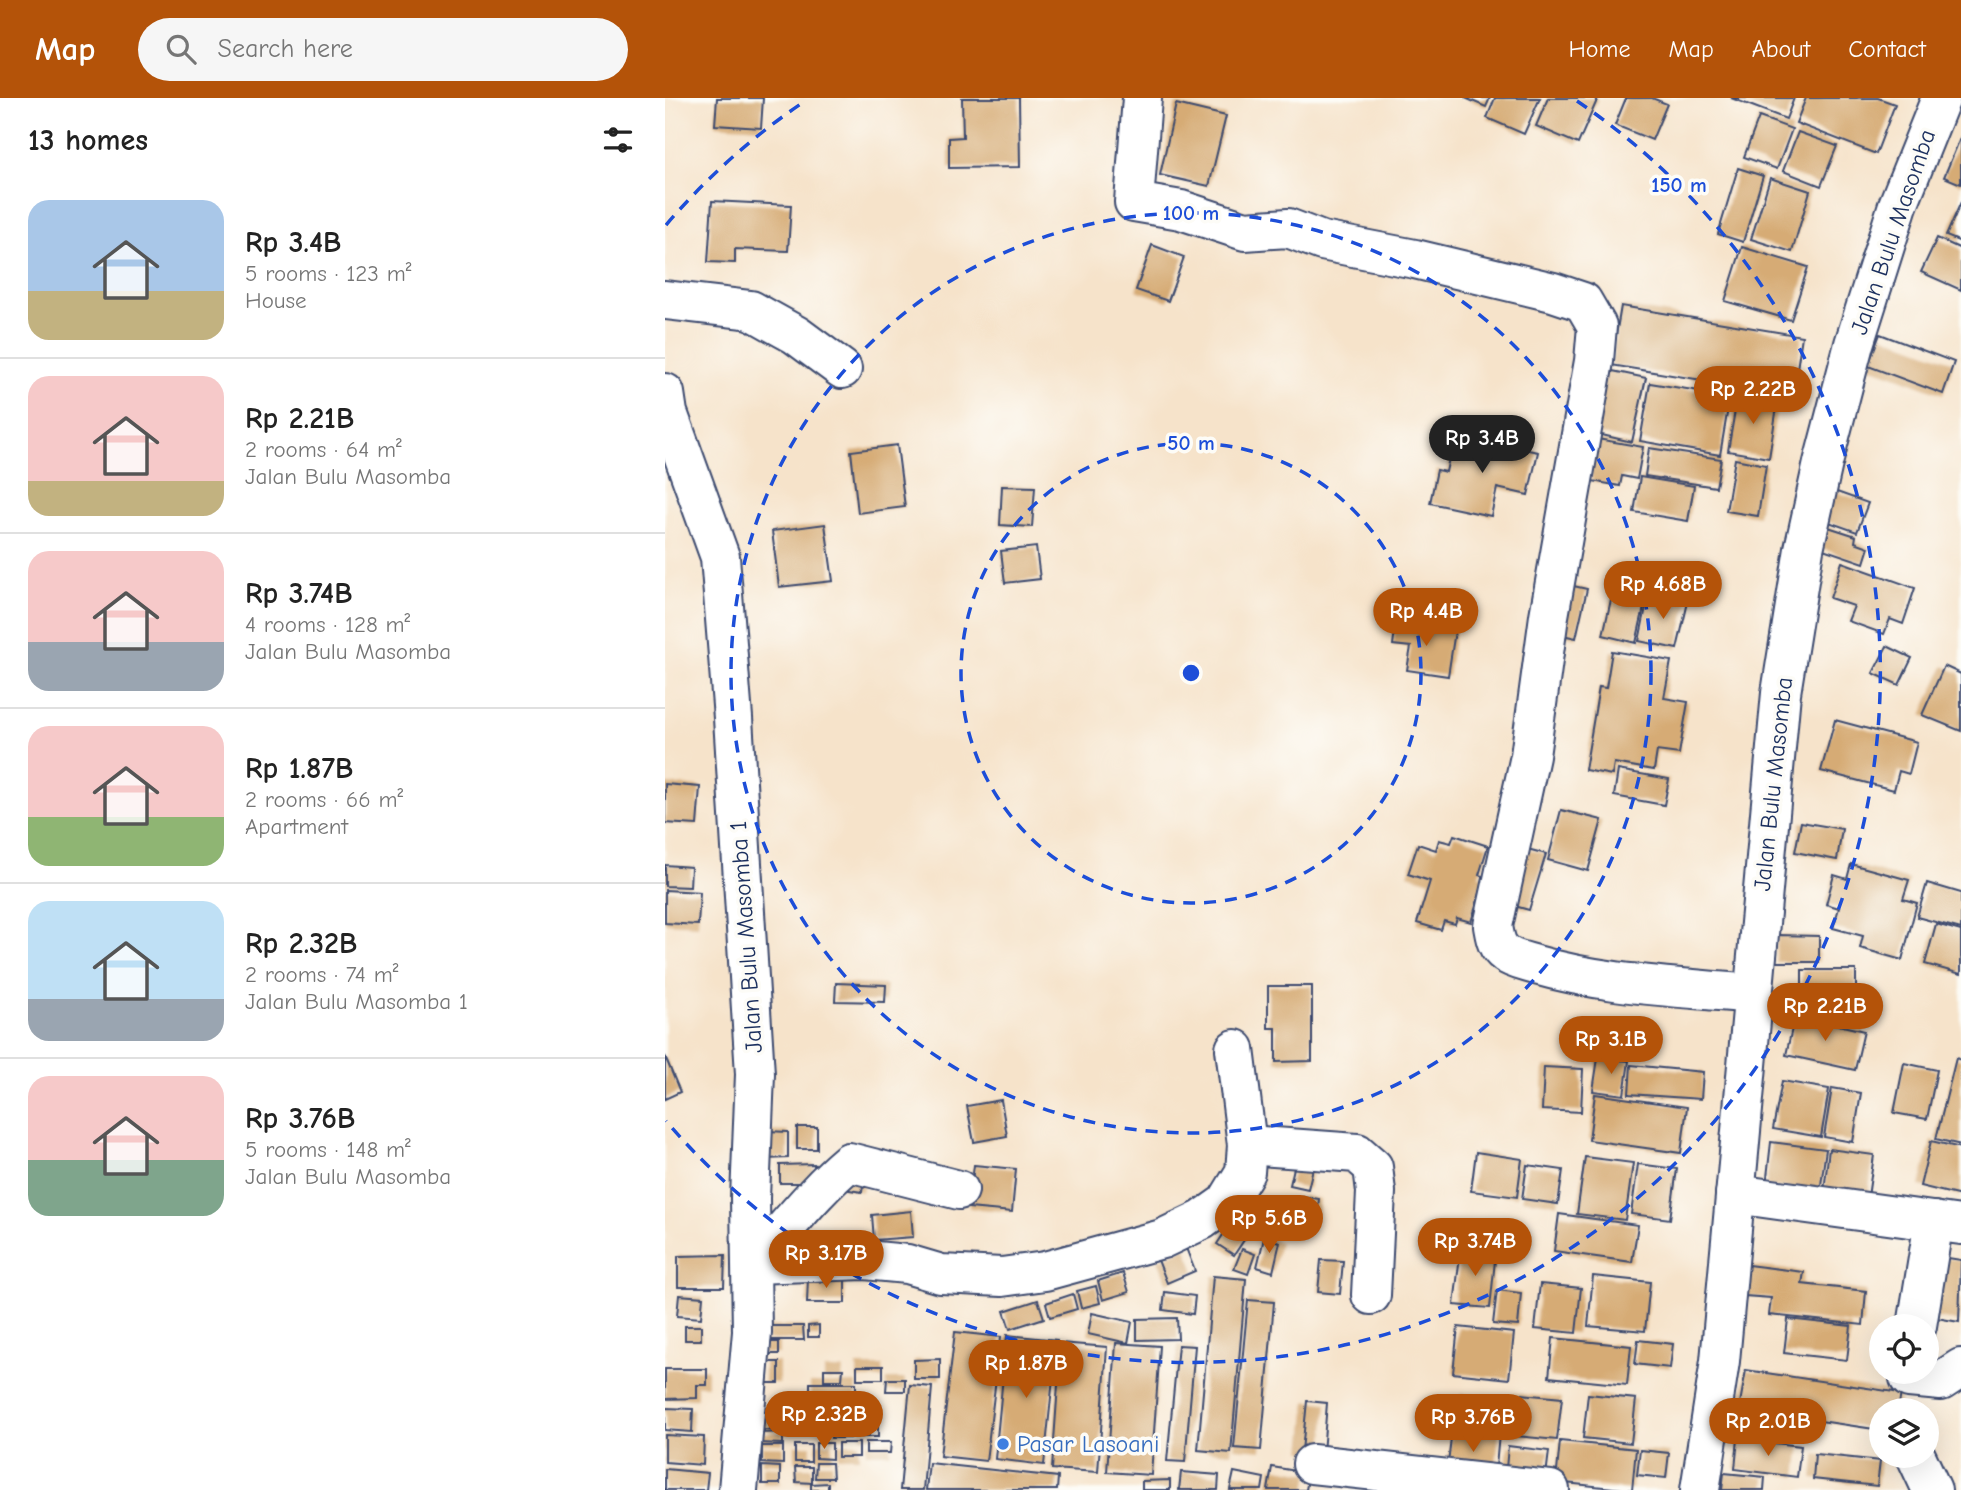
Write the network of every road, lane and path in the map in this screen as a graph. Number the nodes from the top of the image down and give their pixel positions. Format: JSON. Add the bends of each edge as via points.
{"nodes":[{"id":1,"x":1142,"y":98,"type":"edge"},
{"id":2,"x":1941,"y":98,"type":"edge"},
{"id":3,"x":665,"y":300,"type":"edge"},
{"id":4,"x":842,"y":369,"type":"dead end"},
{"id":5,"x":665,"y":393,"type":"edge"},
{"id":6,"x":1752,"y":994,"type":"junction"},
{"id":7,"x":1235,"y":1049,"type":"dead end"},
{"id":8,"x":1247,"y":1144,"type":"junction"},
{"id":9,"x":959,"y":1190,"type":"dead end"},
{"id":10,"x":1735,"y":1194,"type":"junction"},
{"id":11,"x":1947,"y":1223,"type":"edge"},
{"id":12,"x":753,"y":1264,"type":"junction"},
{"id":13,"x":1371,"y":1295,"type":"dead end"},
{"id":14,"x":1920,"y":1314,"type":"edge"},
{"id":15,"x":1961,"y":1368,"type":"edge"},
{"id":16,"x":1907,"y":1387,"type":"edge"},
{"id":17,"x":1312,"y":1464,"type":"dead end"},
{"id":18,"x":1921,"y":1468,"type":"edge"},
{"id":19,"x":738,"y":1490,"type":"edge"},
{"id":20,"x":1550,"y":1490,"type":"edge"},
{"id":21,"x":1700,"y":1490,"type":"edge"},
{"id":22,"x":1931,"y":1490,"type":"edge"}],
"edges":[{"from":1,"to":6,"type":"street","via":[[1134,202],[1245,231],[1288,228],[1321,241],[1553,292],[1583,302],[1590,310],[1597,326],[1594,361],[1549,616],[1530,755],[1495,915],[1495,938],[1509,957],[1546,968],[1605,979]]},
{"from":2,"to":6,"type":"street","name":"Jalan Bulu Masomba","via":[[1899,205],[1854,344],[1807,537],[1781,693]]},
{"from":3,"to":4,"type":"street","via":[[751,310],[796,335]]},
{"from":5,"to":12,"type":"street","name":"Jalan Bulu Masomba 1","via":[[668,413],[720,557],[755,1074],[750,1198]]},
{"from":6,"to":10,"type":"street","name":"Jalan Bulu Masomba"},
{"from":7,"to":8,"type":"street"},
{"from":8,"to":12,"type":"street","via":[[1236,1192],[1202,1220],[1123,1251],[1045,1271],[1002,1277],[941,1274],[892,1261],[838,1258]]},
{"from":8,"to":13,"type":"street","via":[[1357,1153],[1373,1167]]},
{"from":9,"to":12,"type":"street","via":[[849,1162],[825,1182]]},
{"from":10,"to":11,"type":"street"},
{"from":10,"to":21,"type":"street","name":"Jalan Bulu Masomba","via":[[1720,1361]]},
{"from":11,"to":14,"type":"street"},
{"from":12,"to":19,"type":"street","name":"Jalan Bulu Masomba 1","via":[[752,1332]]},
{"from":15,"to":16,"type":"street","via":[[1941,1381]]},
{"from":17,"to":20,"type":"street"},
{"from":18,"to":22,"type":"street"}]}
